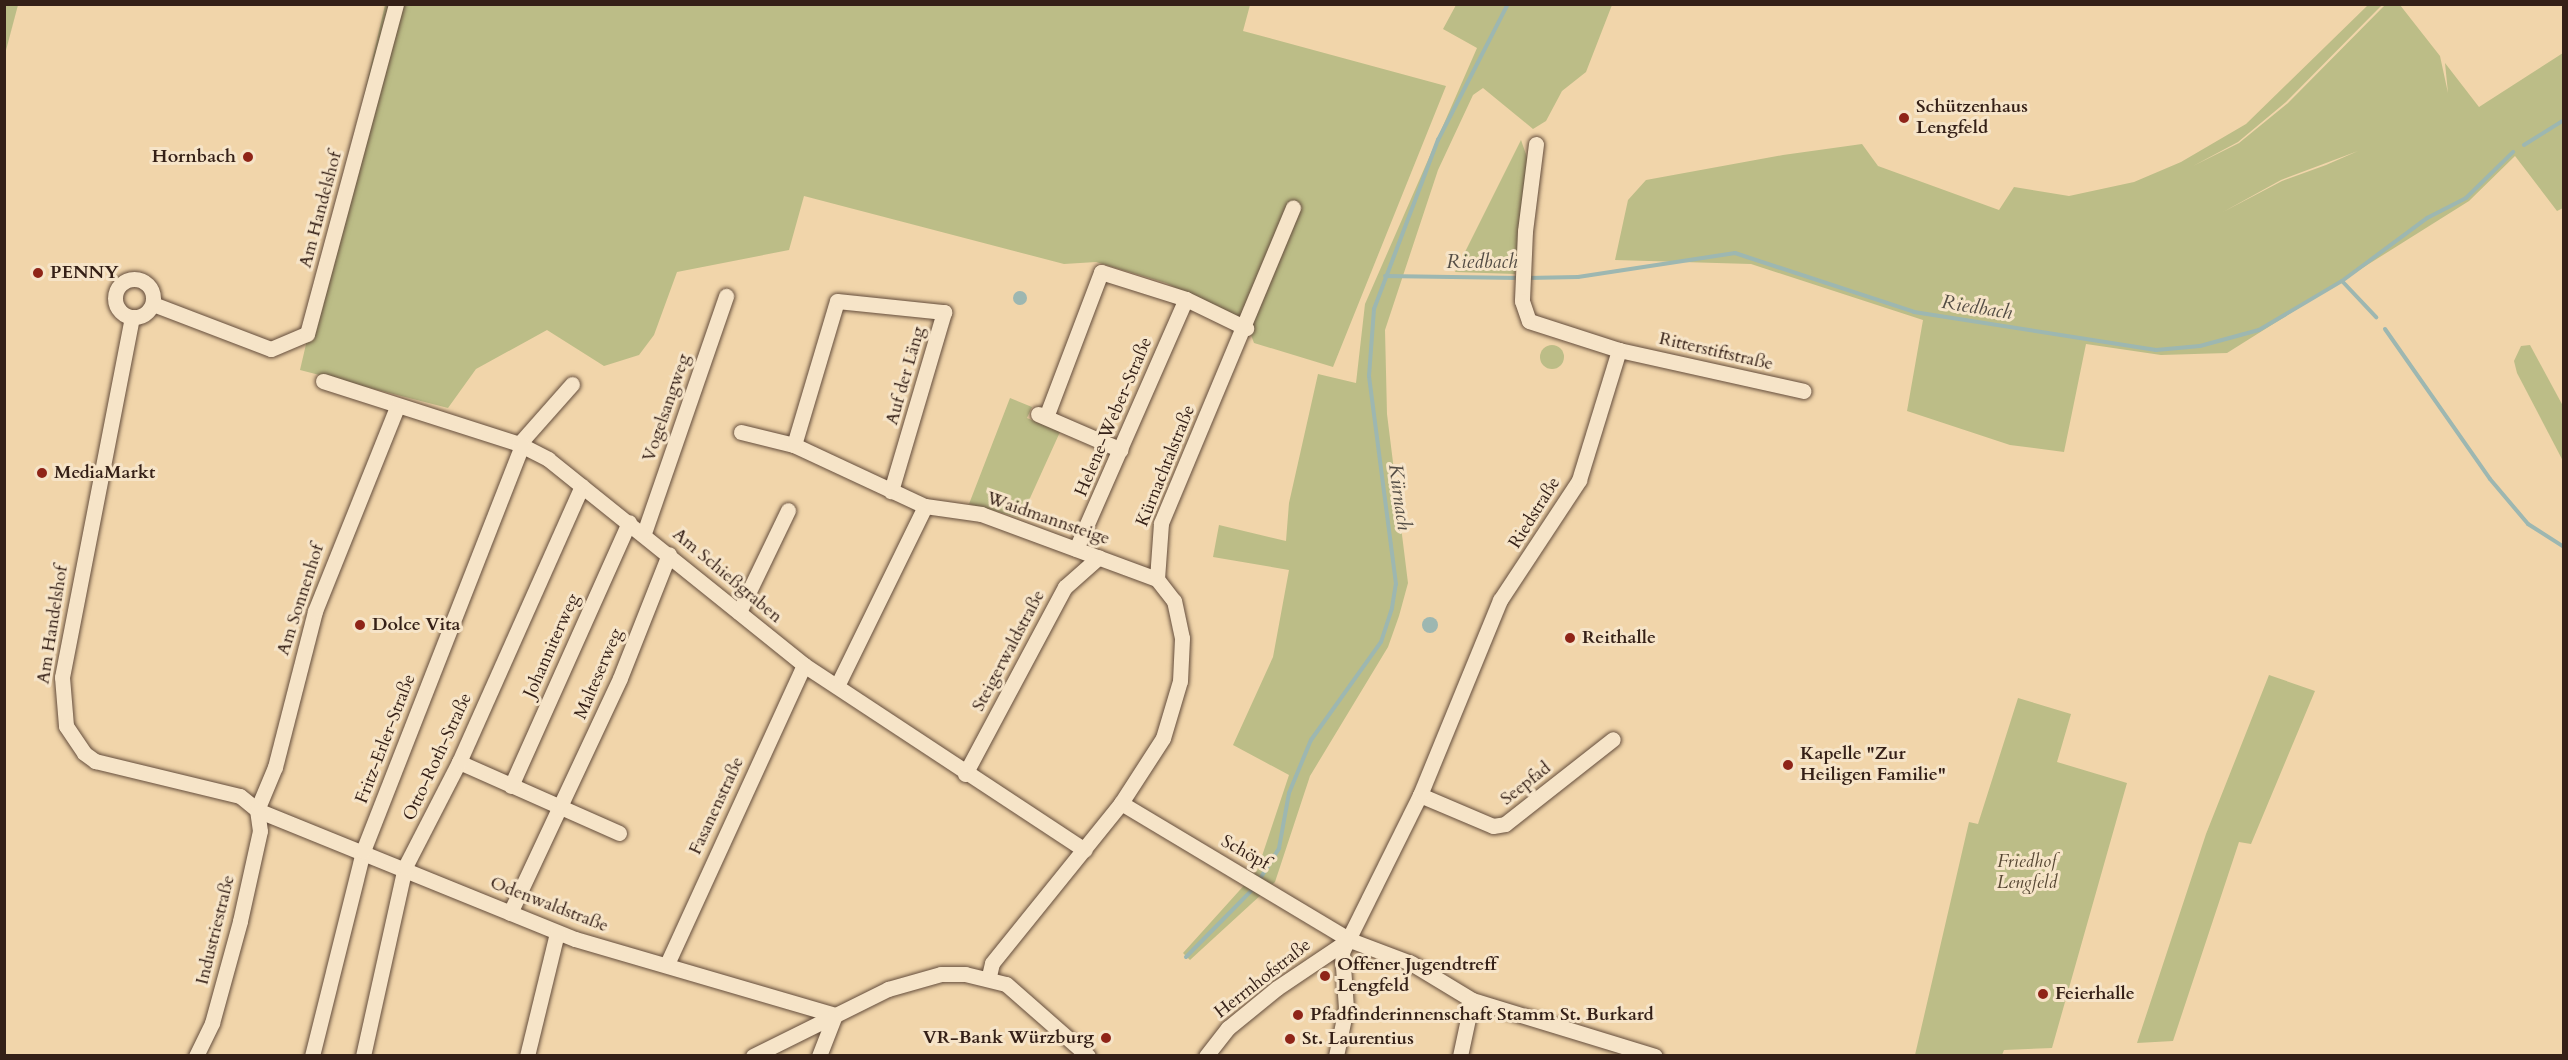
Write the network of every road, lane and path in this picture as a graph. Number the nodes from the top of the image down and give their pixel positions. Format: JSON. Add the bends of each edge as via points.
{"nodes":[{"id":1,"x":396,"y":4,"type":"edge"},
{"id":2,"x":1536,"y":144,"type":"dead end"},
{"id":3,"x":1293,"y":208,"type":"dead end"},
{"id":4,"x":726,"y":296,"type":"dead end"},
{"id":5,"x":1186,"y":299,"type":"junction"},
{"id":6,"x":153,"y":304,"type":"junction"},
{"id":7,"x":132,"y":317,"type":"junction"},
{"id":8,"x":1246,"y":328,"type":"junction"},
{"id":9,"x":1619,"y":350,"type":"junction"},
{"id":10,"x":323,"y":381,"type":"dead end"},
{"id":11,"x":572,"y":384,"type":"dead end"},
{"id":12,"x":1804,"y":392,"type":"dead end"},
{"id":13,"x":397,"y":407,"type":"junction"},
{"id":14,"x":741,"y":432,"type":"dead end"},
{"id":15,"x":521,"y":444,"type":"junction"},
{"id":16,"x":794,"y":446,"type":"junction"},
{"id":17,"x":1121,"y":450,"type":"junction"},
{"id":18,"x":582,"y":486,"type":"junction"},
{"id":19,"x":891,"y":491,"type":"junction"},
{"id":20,"x":925,"y":506,"type":"junction"},
{"id":21,"x":788,"y":510,"type":"dead end"},
{"id":22,"x":628,"y":522,"type":"junction"},
{"id":23,"x":644,"y":533,"type":"junction"},
{"id":24,"x":1077,"y":549,"type":"junction"},
{"id":25,"x":669,"y":554,"type":"junction"},
{"id":26,"x":1099,"y":557,"type":"junction"},
{"id":27,"x":1157,"y":579,"type":"junction"},
{"id":28,"x":739,"y":612,"type":"junction"},
{"id":29,"x":804,"y":665,"type":"junction"},
{"id":30,"x":837,"y":686,"type":"junction"},
{"id":31,"x":1613,"y":739,"type":"dead end"},
{"id":32,"x":459,"y":762,"type":"junction"},
{"id":33,"x":965,"y":774,"type":"junction"},
{"id":34,"x":512,"y":786,"type":"junction"},
{"id":35,"x":1420,"y":795,"type":"junction"},
{"id":36,"x":1121,"y":803,"type":"junction"},
{"id":37,"x":559,"y":807,"type":"junction"},
{"id":38,"x":256,"y":810,"type":"junction"},
{"id":39,"x":619,"y":833,"type":"dead end"},
{"id":40,"x":1084,"y":850,"type":"junction"},
{"id":41,"x":363,"y":851,"type":"junction"},
{"id":42,"x":405,"y":867,"type":"junction"},
{"id":43,"x":510,"y":913,"type":"junction"},
{"id":44,"x":557,"y":933,"type":"junction"},
{"id":45,"x":1350,"y":940,"type":"junction"},
{"id":46,"x":667,"y":964,"type":"junction"},
{"id":47,"x":989,"y":976,"type":"junction"},
{"id":48,"x":1472,"y":1000,"type":"junction"},
{"id":49,"x":835,"y":1015,"type":"junction"},
{"id":50,"x":793,"y":1036,"type":"junction"},
{"id":51,"x":820,"y":1052,"type":"edge"},
{"id":52,"x":196,"y":1056,"type":"edge"},
{"id":53,"x":312,"y":1056,"type":"edge"},
{"id":54,"x":363,"y":1056,"type":"edge"},
{"id":55,"x":527,"y":1056,"type":"edge"},
{"id":56,"x":753,"y":1056,"type":"edge"},
{"id":57,"x":1088,"y":1056,"type":"edge"},
{"id":58,"x":1206,"y":1056,"type":"edge"},
{"id":59,"x":1336,"y":1056,"type":"edge"},
{"id":60,"x":1460,"y":1056,"type":"edge"},
{"id":61,"x":1655,"y":1056,"type":"edge"}],
"edges":[{"from":1,"to":6,"type":"street","name":"Am Handelshof","via":[[307,334],[271,350]]},
{"from":2,"to":9,"type":"street","via":[[1523,311],[1537,327]]},
{"from":3,"to":8,"type":"street","name":"Kürnachtalstraße"},
{"from":4,"to":23,"type":"street","name":"Vogelsangweg"},
{"from":5,"to":8,"type":"street"},
{"from":5,"to":17,"type":"street","name":"Helene-Weber-Straße"},
{"from":5,"to":17,"type":"street","via":[[1101,272],[1041,415]]},
{"from":6,"to":7,"type":"street"},
{"from":6,"to":7,"type":"street","via":[[149,286],[142,280],[124,282],[117,289],[117,307]]},
{"from":7,"to":38,"type":"street","name":"Am Handelshof","via":[[83,558],[61,708],[77,745],[95,761],[223,790]]},
{"from":8,"to":27,"type":"street","name":"Kürnachtalstraße","via":[[1161,523]]},
{"from":9,"to":12,"type":"street","name":"Ritterstiftstraße"},
{"from":9,"to":35,"type":"street","name":"Riedstraße","via":[[1579,480],[1500,600]]},
{"from":10,"to":13,"type":"street","name":"Am Schießgraben"},
{"from":11,"to":15,"type":"street"},
{"from":13,"to":15,"type":"street","name":"Am Schießgraben"},
{"from":13,"to":38,"type":"street","name":"Am Sonnenhof","via":[[315,611],[275,767]]},
{"from":14,"to":16,"type":"street","name":"Waidmannsteige"},
{"from":15,"to":18,"type":"street","name":"Am Schießgraben"},
{"from":15,"to":41,"type":"street","name":"Fritz-Erler-Straße"},
{"from":16,"to":19,"type":"street","name":"Waidmannsteige"},
{"from":16,"to":19,"type":"street","name":"Auf der Läng","via":[[837,301],[944,312]]},
{"from":17,"to":24,"type":"street","name":"Helene-Weber-Straße"},
{"from":18,"to":22,"type":"street","name":"Am Schießgraben"},
{"from":18,"to":32,"type":"street","name":"Otto-Roth-Straße"},
{"from":19,"to":20,"type":"street","name":"Waidmannsteige"},
{"from":20,"to":24,"type":"street","name":"Waidmannsteige","via":[[981,514]]},
{"from":20,"to":30,"type":"street"},
{"from":21,"to":28,"type":"street"},
{"from":22,"to":23,"type":"street","name":"Am Schießgraben"},
{"from":22,"to":34,"type":"street","name":"Johanniterweg"},
{"from":23,"to":25,"type":"street","name":"Am Schießgraben"},
{"from":24,"to":26,"type":"street","name":"Waidmannsteige"},
{"from":25,"to":28,"type":"street","name":"Am Schießgraben"},
{"from":25,"to":37,"type":"street","name":"Malteserweg"},
{"from":26,"to":27,"type":"street","name":"Waidmannsteige"},
{"from":26,"to":33,"type":"street","name":"Steigerwaldstraße","via":[[1065,587]]},
{"from":27,"to":36,"type":"street","via":[[1174,601],[1180,681],[1163,738]]},
{"from":28,"to":29,"type":"street","name":"Am Schießgraben"},
{"from":29,"to":30,"type":"street","name":"Am Schießgraben"},
{"from":29,"to":46,"type":"street","name":"Fasanenstraße"},
{"from":30,"to":33,"type":"street","name":"Am Schießgraben"},
{"from":31,"to":35,"type":"street","name":"Seepfad","via":[[1505,824],[1493,826]]},
{"from":32,"to":34,"type":"street"},
{"from":32,"to":42,"type":"street","name":"Otto-Roth-Straße"},
{"from":33,"to":40,"type":"street","name":"Am Schießgraben"},
{"from":34,"to":37,"type":"street"},
{"from":35,"to":45,"type":"street","name":"Riedstraße"},
{"from":36,"to":40,"type":"street"},
{"from":36,"to":45,"type":"street","name":"Schöpf"},
{"from":37,"to":39,"type":"street"},
{"from":37,"to":43,"type":"street","name":"Malteserweg"},
{"from":38,"to":41,"type":"street","name":"Odenwaldstraße"},
{"from":38,"to":52,"type":"street","name":"Industriestraße","via":[[260,831],[240,921],[212,1023]]},
{"from":40,"to":47,"type":"street","via":[[992,963]]},
{"from":41,"to":42,"type":"street","name":"Odenwaldstraße"},
{"from":41,"to":53,"type":"street","name":"Fritz-Erler-Straße"},
{"from":42,"to":43,"type":"street","name":"Odenwaldstraße"},
{"from":42,"to":54,"type":"street","name":"Otto-Roth-Straße"},
{"from":43,"to":44,"type":"street","name":"Odenwaldstraße"},
{"from":44,"to":46,"type":"street","name":"Odenwaldstraße"},
{"from":44,"to":55,"type":"street"},
{"from":45,"to":48,"type":"street","name":"Schöpf","via":[[1411,963]]},
{"from":45,"to":58,"type":"street","name":"Herrnhofstraße","via":[[1277,988],[1228,1028]]},
{"from":45,"to":59,"type":"street","name":"Riedstraße","via":[[1342,952],[1345,987]]},
{"from":46,"to":49,"type":"street","name":"Odenwaldstraße"},
{"from":47,"to":49,"type":"street","via":[[914,979]]},
{"from":47,"to":57,"type":"street","via":[[1006,984]]},
{"from":48,"to":60,"type":"street"},
{"from":48,"to":61,"type":"street","name":"Schöpf"},
{"from":49,"to":50,"type":"street"},
{"from":49,"to":51,"type":"street"},
{"from":50,"to":51,"type":"street"},
{"from":50,"to":56,"type":"street"}]}
